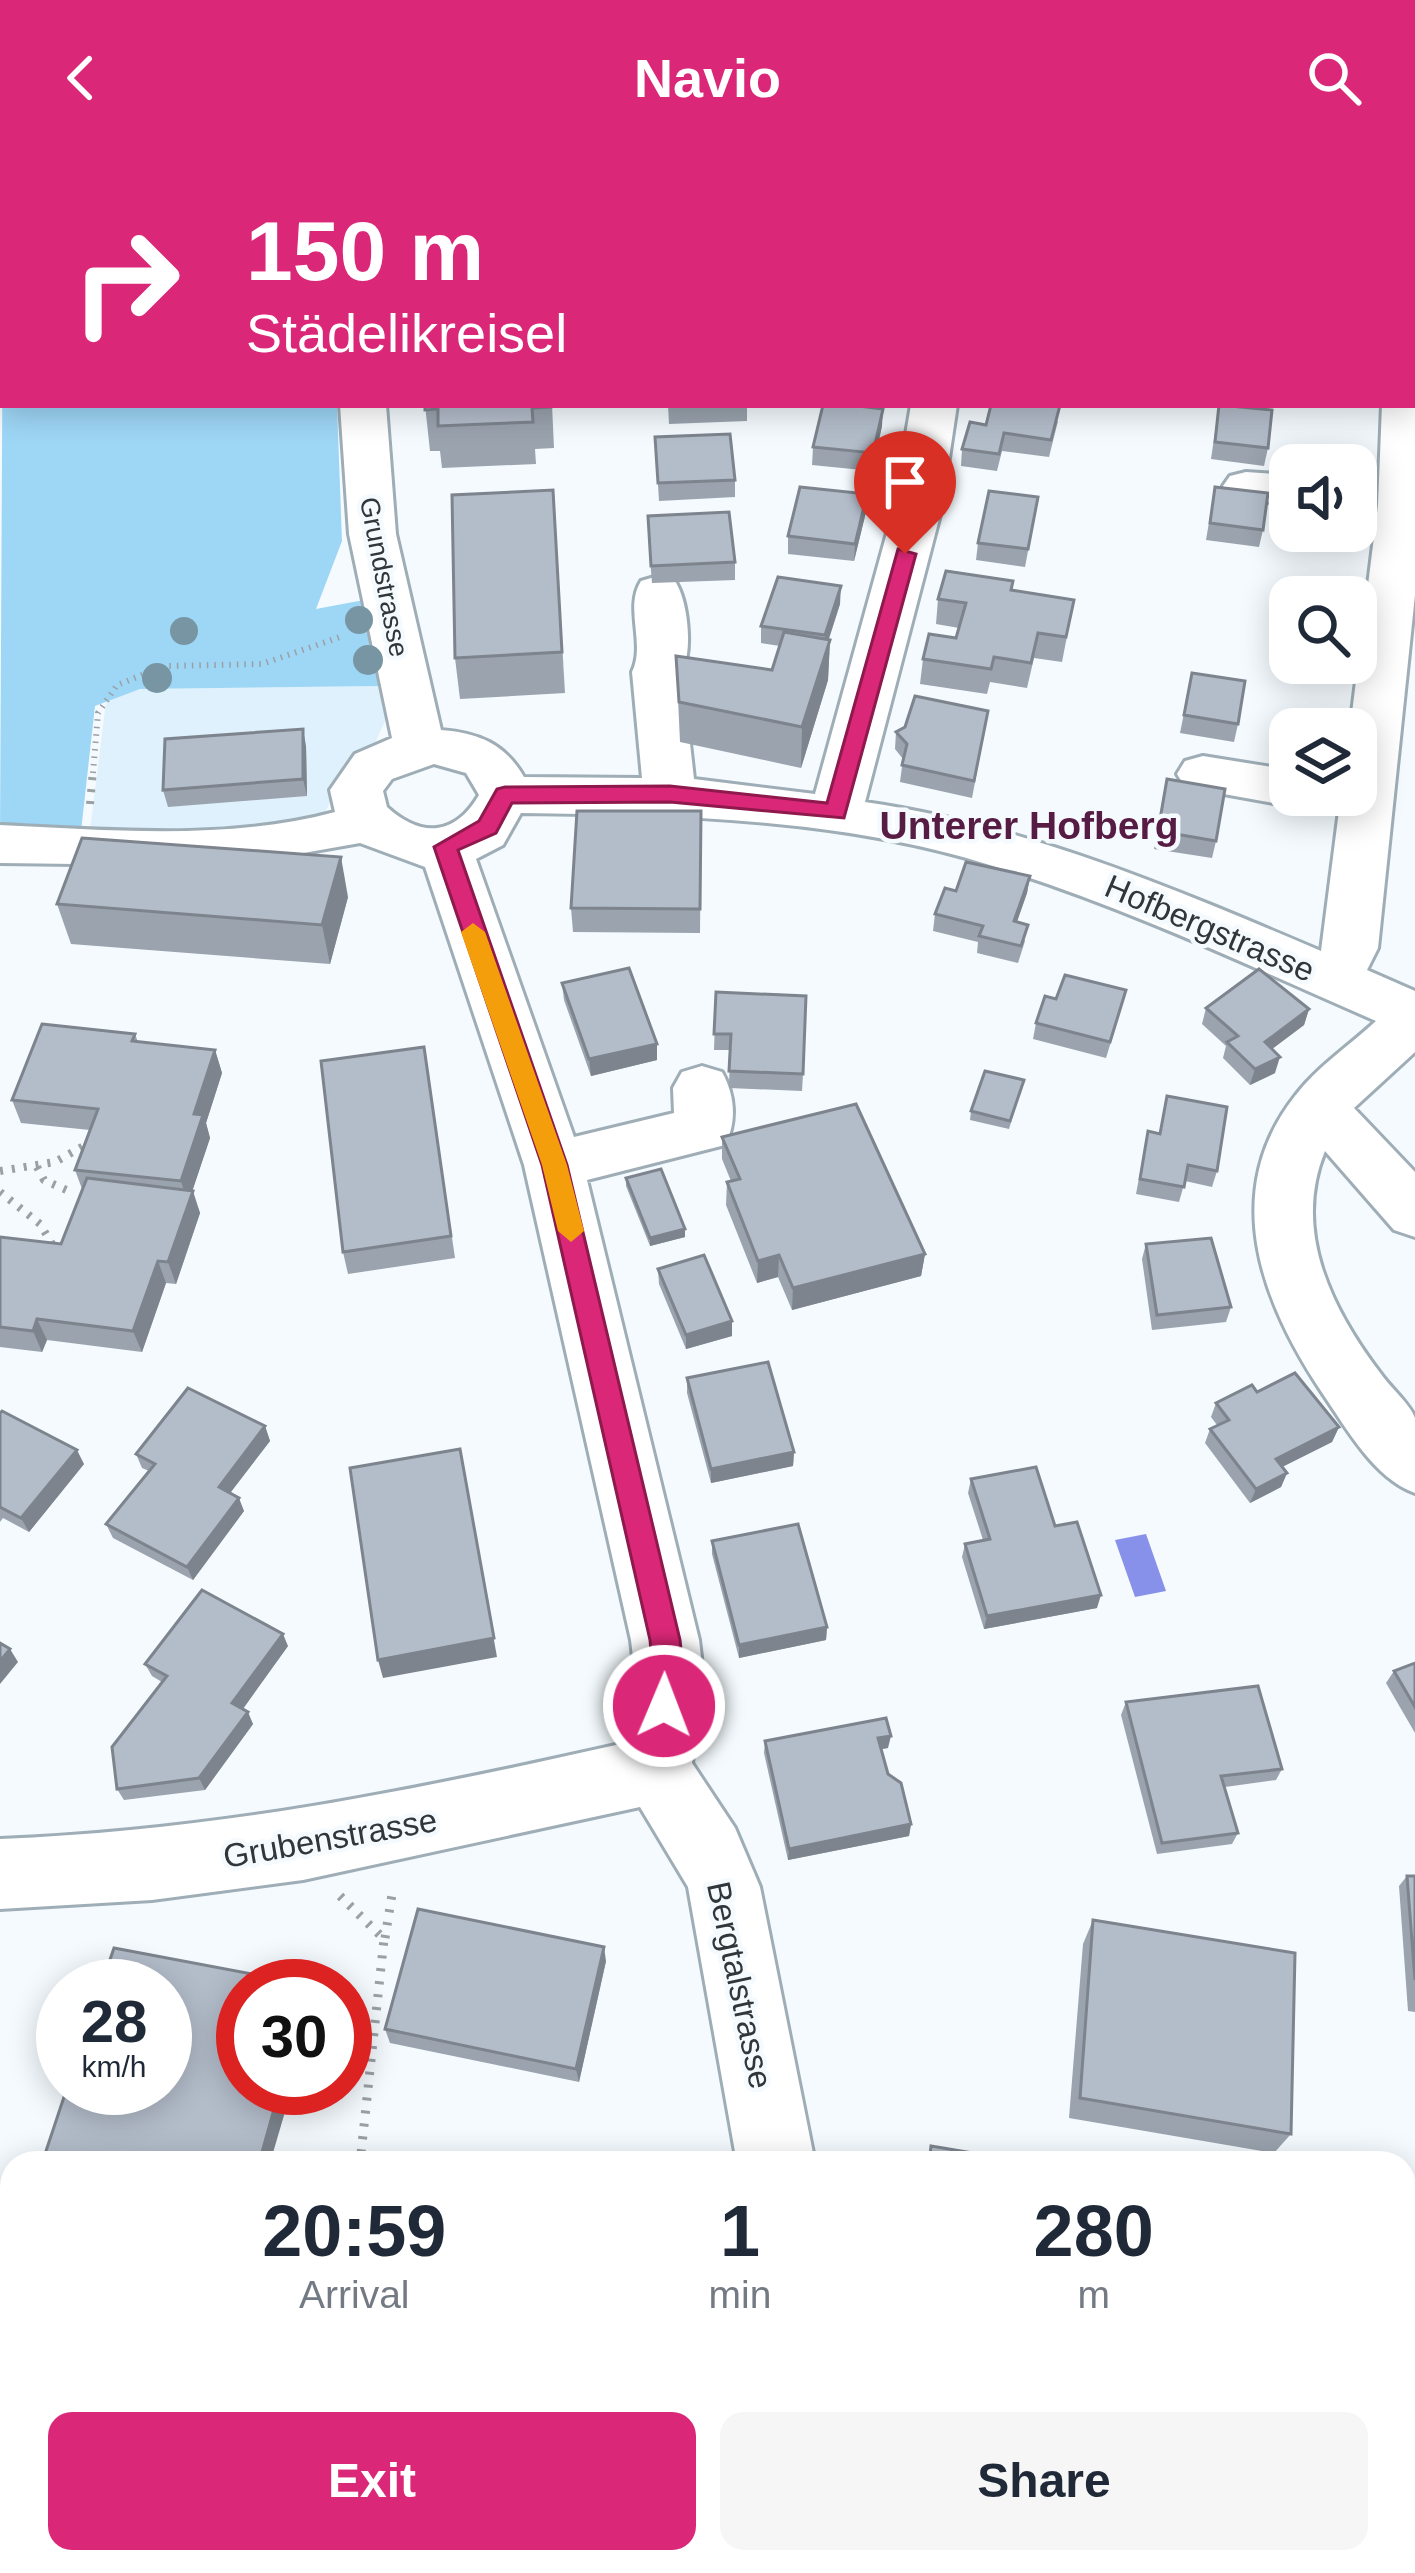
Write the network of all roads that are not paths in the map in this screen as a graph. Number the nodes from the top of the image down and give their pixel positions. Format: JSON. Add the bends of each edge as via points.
{"nodes":[{"id":1,"x":364,"y":408,"type":"edge"},
{"id":2,"x":934,"y":408,"type":"edge"},
{"id":3,"x":1405,"y":408,"type":"edge"},
{"id":4,"x":1379,"y":501,"type":"edge"},
{"id":5,"x":658,"y":592,"type":"edge"},
{"id":6,"x":1359,"y":708,"type":"edge"},
{"id":7,"x":420,"y":746,"type":"junction"},
{"id":8,"x":1203,"y":774,"type":"dead end"},
{"id":9,"x":1269,"y":785,"type":"edge"},
{"id":10,"x":670,"y":794,"type":"junction"},
{"id":11,"x":505,"y":795,"type":"junction"},
{"id":12,"x":836,"y":812,"type":"junction"},
{"id":13,"x":1350,"y":816,"type":"edge"},
{"id":14,"x":364,"y":823,"type":"junction"},
{"id":15,"x":0,"y":844,"type":"edge"},
{"id":16,"x":445,"y":847,"type":"junction"},
{"id":17,"x":1334,"y":980,"type":"junction"},
{"id":18,"x":1415,"y":1015,"type":"edge"},
{"id":19,"x":702,"y":1088,"type":"dead end"},
{"id":20,"x":1317,"y":1111,"type":"junction"},
{"id":21,"x":554,"y":1165,"type":"junction"},
{"id":22,"x":1415,"y":1213,"type":"edge"},
{"id":23,"x":1415,"y":1465,"type":"edge"},
{"id":24,"x":656,"y":1770,"type":"junction"},
{"id":25,"x":0,"y":1874,"type":"edge"},
{"id":26,"x":774,"y":2151,"type":"edge"}],
"edges":[{"from":1,"to":7,"type":"street","name":"Grundstrasse","via":[[381,581]]},
{"from":2,"to":12,"type":"street","via":[[917,511]]},
{"from":3,"to":4,"type":"street"},
{"from":4,"to":6,"type":"street"},
{"from":5,"to":10,"type":"street"},
{"from":7,"to":11,"type":"street","via":[[479,756],[493,766]]},
{"from":7,"to":14,"type":"street","via":[[365,776],[357,791]]},
{"from":8,"to":9,"type":"street"},
{"from":10,"to":11,"type":"street","name":"Hofbergstrasse"},
{"from":10,"to":12,"type":"street","name":"Hofbergstrasse"},
{"from":11,"to":16,"type":"street","via":[[488,827]]},
{"from":12,"to":17,"type":"street","name":"Hofbergstrasse","via":[[1063,868]]},
{"from":13,"to":17,"type":"street","via":[[1350,948]]},
{"from":14,"to":15,"type":"street","via":[[287,838]]},
{"from":14,"to":16,"type":"street","via":[[400,846]]},
{"from":16,"to":21,"type":"street"},
{"from":17,"to":18,"type":"street","name":"Hofbergstrasse"},
{"from":18,"to":20,"type":"street"},
{"from":19,"to":21,"type":"street","via":[[704,1130]]},
{"from":20,"to":22,"type":"street"},
{"from":20,"to":23,"type":"street","via":[[1290,1158],[1283,1190],[1287,1262],[1343,1377]]},
{"from":21,"to":24,"type":"street","via":[[665,1640],[669,1674]]},
{"from":24,"to":25,"type":"street","name":"Grubenstrasse","via":[[404,1828],[253,1852]]},
{"from":24,"to":26,"type":"street","name":"Bergtalstrasse","via":[[724,1887]]}]}
